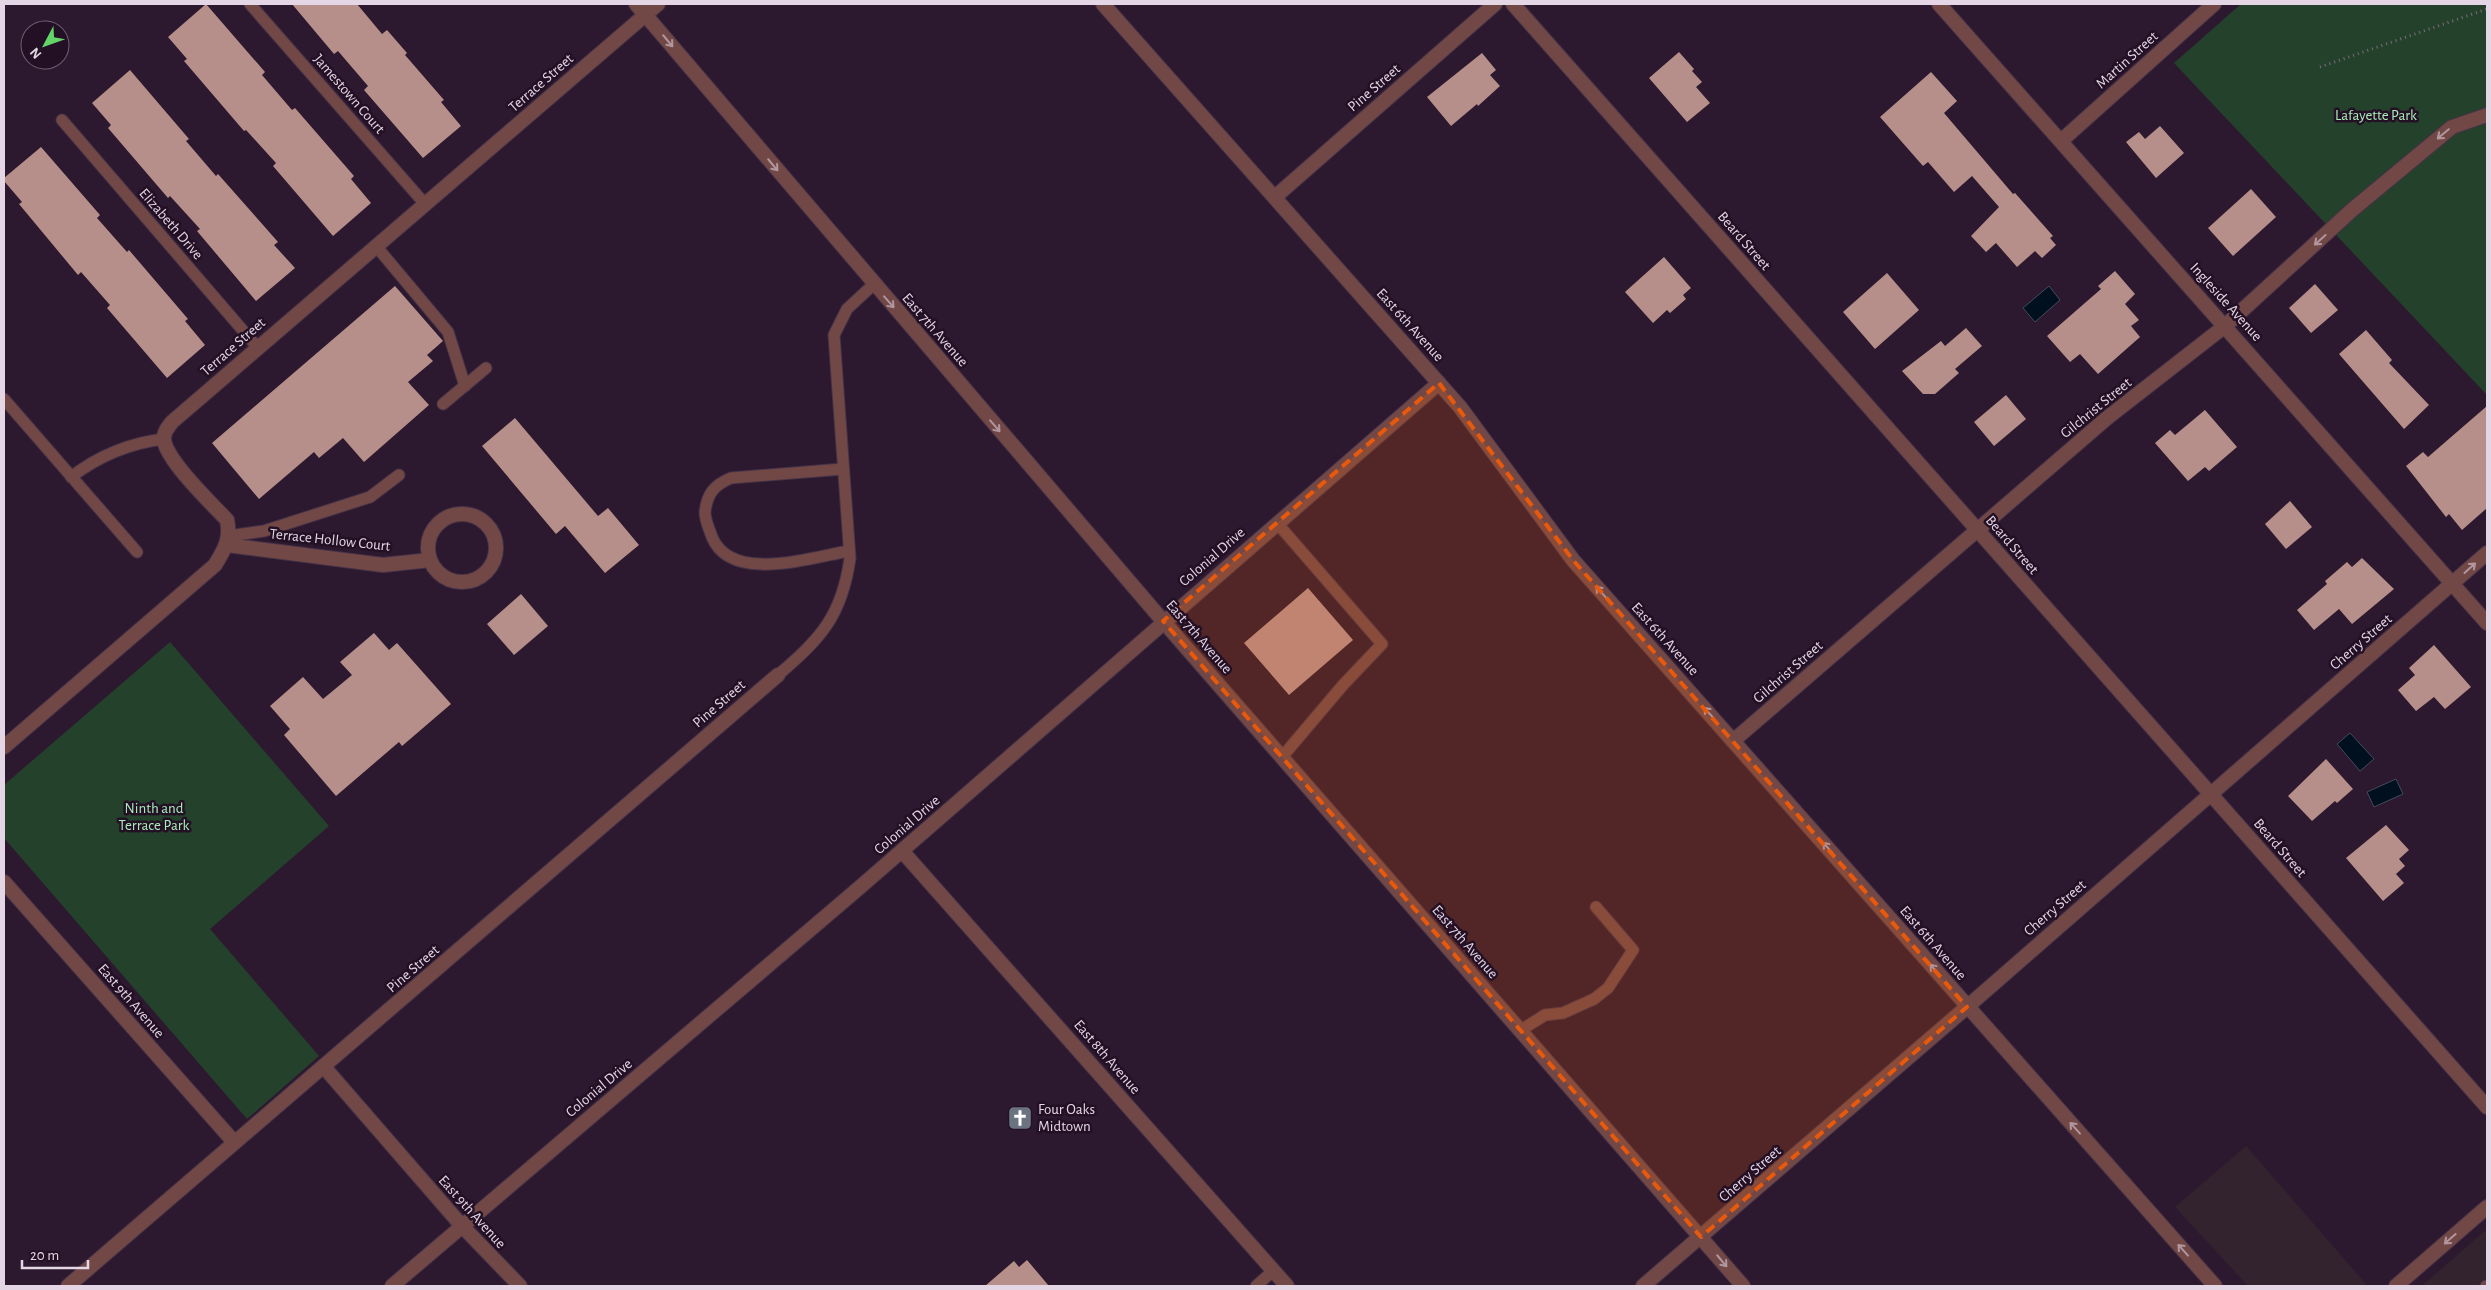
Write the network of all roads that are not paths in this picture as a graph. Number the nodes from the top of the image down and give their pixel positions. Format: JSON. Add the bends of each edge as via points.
{"nodes":[{"id":1,"x":250,"y":4,"type":"edge"},
{"id":2,"x":658,"y":4,"type":"edge"},
{"id":3,"x":1103,"y":4,"type":"edge"},
{"id":4,"x":1495,"y":4,"type":"edge"},
{"id":5,"x":1512,"y":4,"type":"edge"},
{"id":6,"x":1939,"y":4,"type":"edge"},
{"id":7,"x":2214,"y":4,"type":"edge"},
{"id":8,"x":641,"y":9,"type":"edge"},
{"id":9,"x":2487,"y":114,"type":"edge"},
{"id":10,"x":62,"y":120,"type":"dead end"},
{"id":11,"x":2060,"y":141,"type":"junction"},
{"id":12,"x":1275,"y":197,"type":"junction"},
{"id":13,"x":425,"y":204,"type":"junction"},
{"id":14,"x":376,"y":246,"type":"junction"},
{"id":15,"x":874,"y":284,"type":"junction"},
{"id":16,"x":2225,"y":326,"type":"junction"},
{"id":17,"x":258,"y":348,"type":"junction"},
{"id":18,"x":486,"y":368,"type":"dead end"},
{"id":19,"x":1439,"y":382,"type":"junction"},
{"id":20,"x":465,"y":386,"type":"junction"},
{"id":21,"x":4,"y":399,"type":"edge"},
{"id":22,"x":443,"y":404,"type":"dead end"},
{"id":23,"x":164,"y":439,"type":"junction"},
{"id":24,"x":843,"y":469,"type":"junction"},
{"id":25,"x":399,"y":475,"type":"dead end"},
{"id":26,"x":71,"y":477,"type":"junction"},
{"id":27,"x":1277,"y":523,"type":"junction"},
{"id":28,"x":1978,"y":530,"type":"junction"},
{"id":29,"x":228,"y":541,"type":"junction"},
{"id":30,"x":850,"y":551,"type":"junction"},
{"id":31,"x":137,"y":552,"type":"dead end"},
{"id":32,"x":2487,"y":553,"type":"edge"},
{"id":33,"x":430,"y":560,"type":"junction"},
{"id":34,"x":2453,"y":584,"type":"junction"},
{"id":35,"x":1163,"y":621,"type":"junction"},
{"id":36,"x":2487,"y":623,"type":"edge"},
{"id":37,"x":778,"y":675,"type":"joint"},
{"id":38,"x":1733,"y":741,"type":"junction"},
{"id":39,"x":4,"y":747,"type":"edge"},
{"id":40,"x":1282,"y":757,"type":"junction"},
{"id":41,"x":2210,"y":794,"type":"junction"},
{"id":42,"x":902,"y":850,"type":"junction"},
{"id":43,"x":4,"y":882,"type":"edge"},
{"id":44,"x":1596,"y":908,"type":"dead end"},
{"id":45,"x":1968,"y":1007,"type":"junction"},
{"id":46,"x":1521,"y":1030,"type":"junction"},
{"id":47,"x":324,"y":1067,"type":"junction"},
{"id":48,"x":2487,"y":1107,"type":"edge"},
{"id":49,"x":234,"y":1142,"type":"junction"},
{"id":50,"x":2487,"y":1207,"type":"edge"},
{"id":51,"x":462,"y":1226,"type":"junction"},
{"id":52,"x":1701,"y":1237,"type":"junction"},
{"id":53,"x":1274,"y":1271,"type":"junction"},
{"id":54,"x":68,"y":1286,"type":"edge"},
{"id":55,"x":392,"y":1286,"type":"edge"},
{"id":56,"x":520,"y":1286,"type":"edge"},
{"id":57,"x":1256,"y":1286,"type":"edge"},
{"id":58,"x":1287,"y":1286,"type":"edge"},
{"id":59,"x":1643,"y":1286,"type":"edge"},
{"id":60,"x":1743,"y":1286,"type":"edge"},
{"id":61,"x":2215,"y":1286,"type":"edge"},
{"id":62,"x":2396,"y":1286,"type":"edge"}],
"edges":[{"from":1,"to":13,"type":"lane","name":"Jamestown Court"},
{"from":2,"to":8,"type":"street","name":"Terrace Street"},
{"from":3,"to":12,"type":"street","name":"East 6th Avenue"},
{"from":4,"to":12,"type":"street","name":"Pine Street"},
{"from":5,"to":28,"type":"street","name":"Beard Street"},
{"from":6,"to":11,"type":"street","name":"Ingleside Avenue"},
{"from":7,"to":11,"type":"street","name":"Martin Street"},
{"from":8,"to":13,"type":"street","name":"Terrace Street"},
{"from":8,"to":15,"type":"street","name":"East 7th Avenue","one_way":true},
{"from":9,"to":16,"type":"street","name":"Gilchrist Street","one_way":true,"via":[[2452,127],[2352,210]]},
{"from":10,"to":17,"type":"lane","name":"Elizabeth Drive"},
{"from":11,"to":16,"type":"street","name":"Ingleside Avenue"},
{"from":12,"to":19,"type":"street","name":"East 6th Avenue"},
{"from":13,"to":14,"type":"street","name":"Terrace Street"},
{"from":14,"to":17,"type":"street","name":"Terrace Street"},
{"from":14,"to":20,"type":"lane","via":[[448,332]]},
{"from":15,"to":24,"type":"lane","via":[[847,309],[834,334]]},
{"from":15,"to":35,"type":"street","name":"East 7th Avenue","one_way":true},
{"from":16,"to":28,"type":"street","name":"Gilchrist Street","via":[[2107,418]]},
{"from":16,"to":34,"type":"street","name":"Ingleside Avenue"},
{"from":17,"to":23,"type":"street","name":"Terrace Street","via":[[172,422]]},
{"from":18,"to":20,"type":"lane"},
{"from":19,"to":27,"type":"street","name":"Colonial Drive"},
{"from":38,"to":19,"type":"street","name":"East 6th Avenue","one_way":true,"via":[[1572,560]]},
{"from":20,"to":22,"type":"lane"},
{"from":21,"to":26,"type":"lane"},
{"from":23,"to":26,"type":"lane","via":[[114,450]]},
{"from":23,"to":29,"type":"street","via":[[170,457],[227,520]]},
{"from":24,"to":30,"type":"lane"},
{"from":24,"to":30,"type":"lane","via":[[731,478],[717,484],[706,499],[705,520],[715,545],[730,558],[747,564]]},
{"from":25,"to":29,"type":"lane","via":[[370,497]]},
{"from":26,"to":31,"type":"lane"},
{"from":27,"to":35,"type":"street","name":"Colonial Drive"},
{"from":27,"to":40,"type":"lane","via":[[1382,644]]},
{"from":28,"to":38,"type":"street","name":"Gilchrist Street"},
{"from":28,"to":41,"type":"street","name":"Beard Street"},
{"from":29,"to":33,"type":"street","name":"Terrace Hollow Court","via":[[383,564]]},
{"from":29,"to":39,"type":"street","via":[[215,565]]},
{"from":30,"to":37,"type":"lane","via":[[846,587],[829,623],[806,651]]},
{"from":34,"to":32,"type":"street","name":"Cherry Street","one_way":true},
{"from":33,"to":33,"type":"street","via":[[440,575],[451,581],[475,580],[487,573],[494,563],[496,539],[486,524],[476,517],[453,514],[432,530],[428,542]]},
{"from":34,"to":36,"type":"street","name":"Ingleside Avenue"},
{"from":34,"to":41,"type":"street","name":"Cherry Street"},
{"from":35,"to":40,"type":"street","name":"East 7th Avenue"},
{"from":35,"to":42,"type":"street","name":"Colonial Drive"},
{"from":37,"to":47,"type":"street","name":"Pine Street"},
{"from":45,"to":38,"type":"street","name":"East 6th Avenue","one_way":true},
{"from":40,"to":46,"type":"street","name":"East 7th Avenue"},
{"from":41,"to":45,"type":"street","name":"Cherry Street"},
{"from":41,"to":48,"type":"street","name":"Beard Street"},
{"from":42,"to":51,"type":"street","name":"Colonial Drive"},
{"from":42,"to":53,"type":"street","name":"East 8th Avenue"},
{"from":43,"to":49,"type":"street","name":"East 9th Avenue"},
{"from":44,"to":46,"type":"lane","via":[[1633,950],[1608,988],[1594,999],[1563,1013],[1545,1015]]},
{"from":45,"to":52,"type":"street","name":"Cherry Street"},
{"from":61,"to":45,"type":"street","name":"East 6th Avenue","one_way":true},
{"from":46,"to":52,"type":"street","name":"East 7th Avenue"},
{"from":47,"to":49,"type":"street","name":"Pine Street"},
{"from":47,"to":51,"type":"street","name":"East 9th Avenue"},
{"from":49,"to":54,"type":"street","name":"Pine Street"},
{"from":50,"to":62,"type":"street","one_way":true},
{"from":51,"to":55,"type":"street","name":"Colonial Drive"},
{"from":51,"to":56,"type":"street","name":"East 9th Avenue"},
{"from":52,"to":59,"type":"street","name":"Cherry Street"},
{"from":52,"to":60,"type":"street","name":"East 7th Avenue","one_way":true},
{"from":53,"to":57,"type":"lane"},
{"from":53,"to":58,"type":"street","name":"East 8th Avenue"}]}
